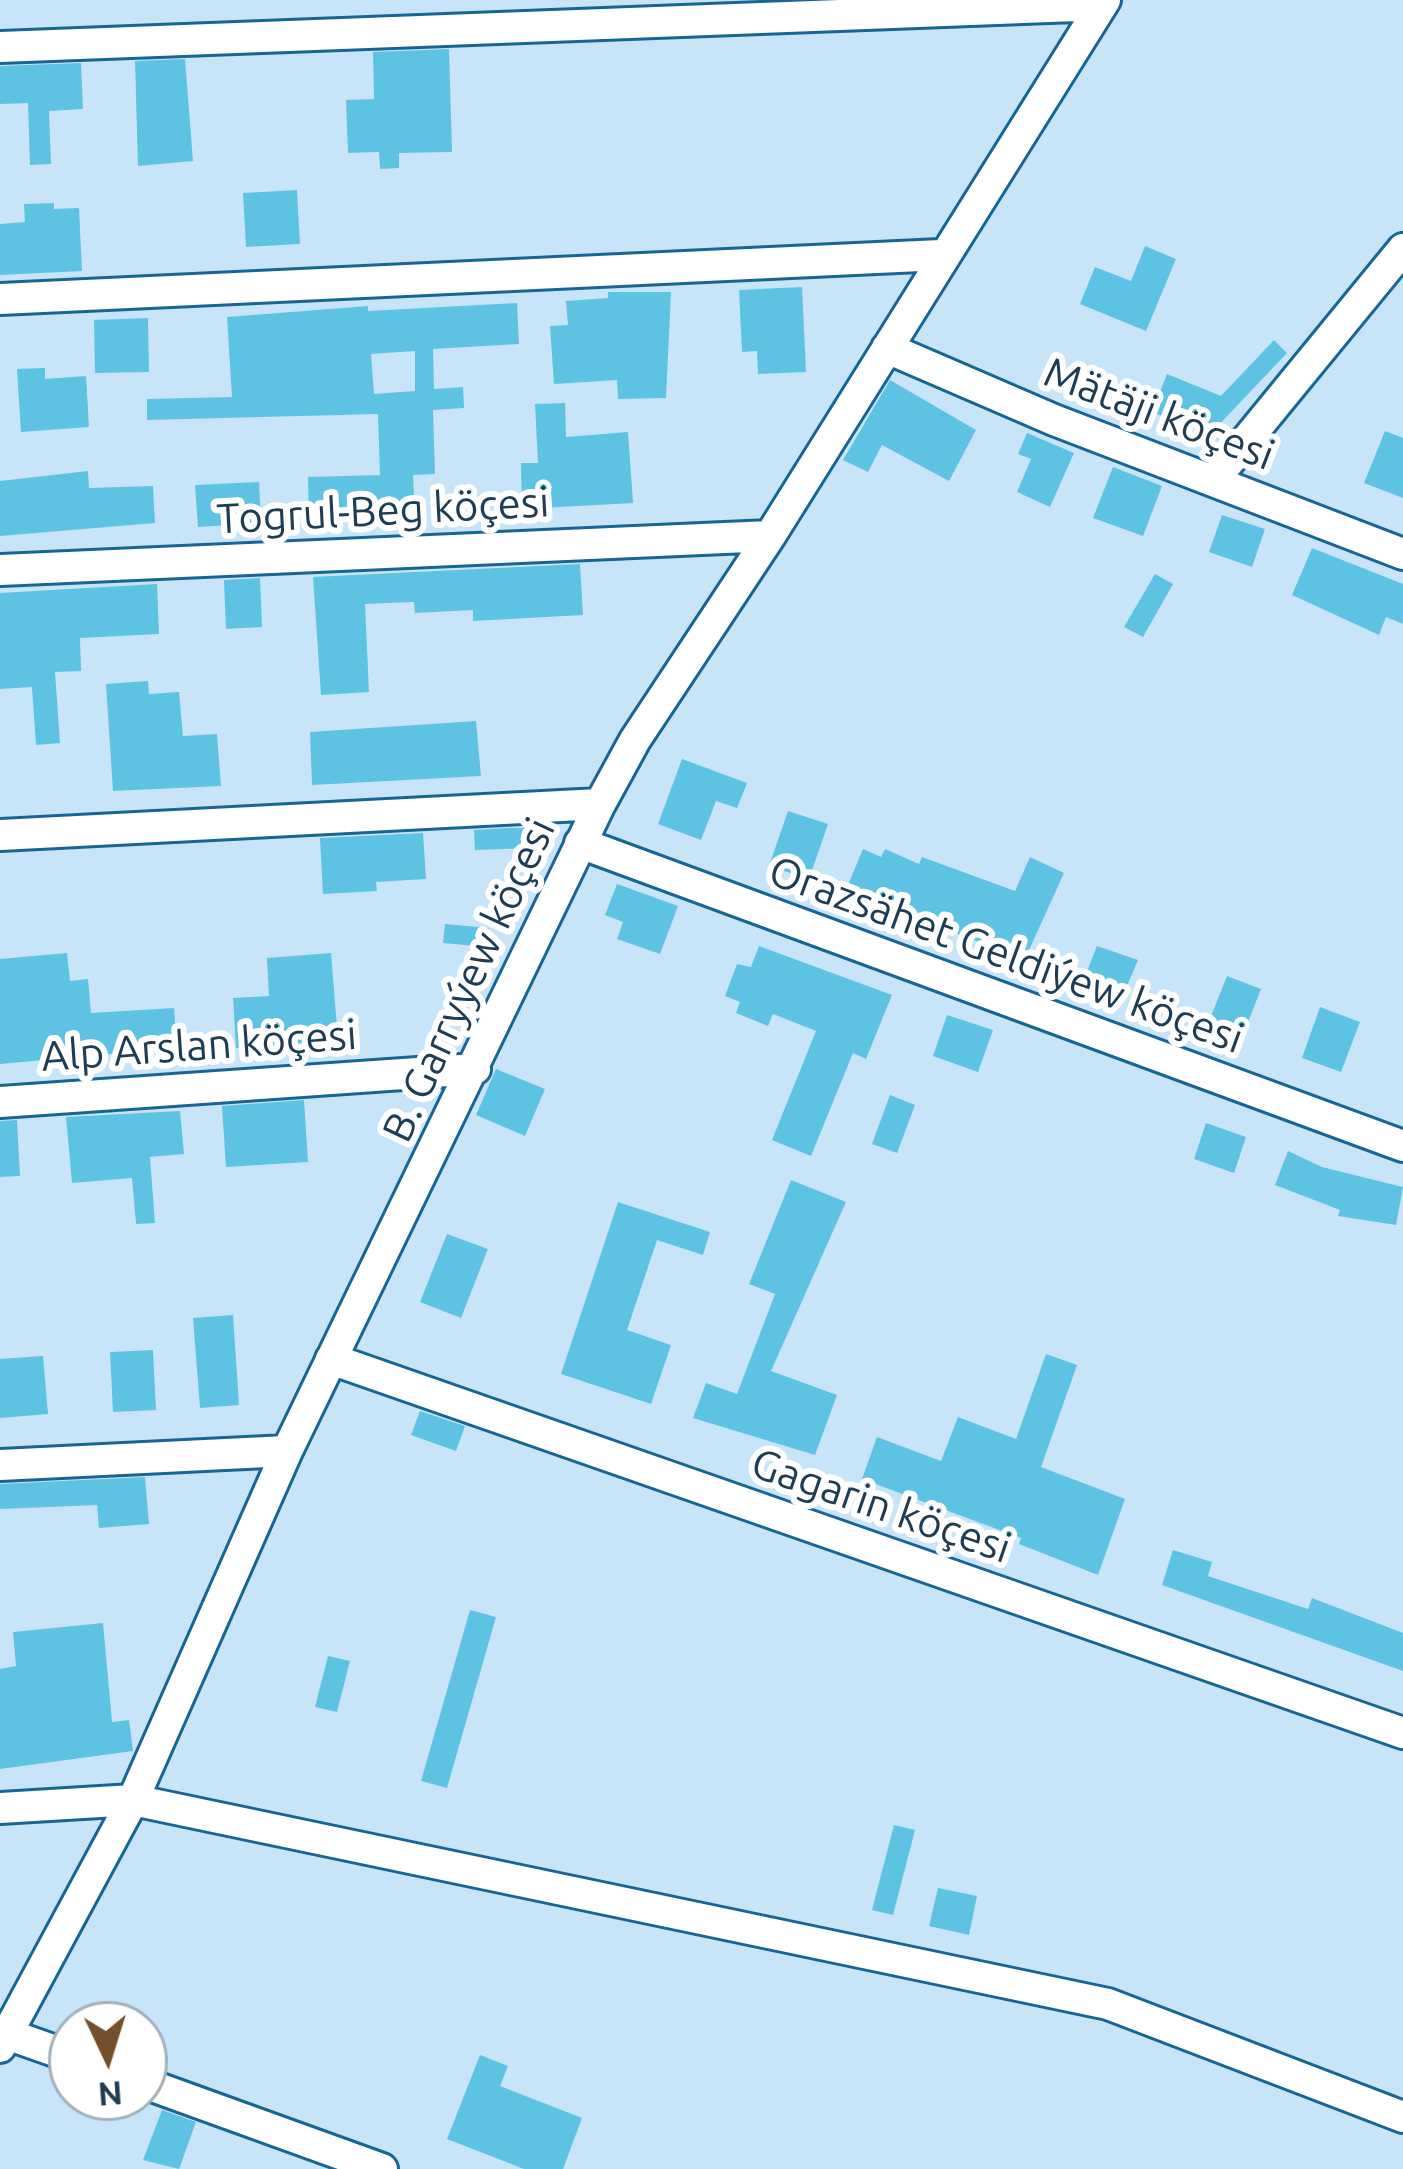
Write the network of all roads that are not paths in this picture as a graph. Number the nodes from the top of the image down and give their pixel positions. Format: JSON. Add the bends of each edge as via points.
{"nodes":[{"id":1,"x":1104,"y":2,"type":"edge"},
{"id":2,"x":0,"y":47,"type":"edge"},
{"id":3,"x":1403,"y":249,"type":"edge"},
{"id":4,"x":941,"y":255,"type":"junction"},
{"id":5,"x":0,"y":299,"type":"edge"},
{"id":6,"x":887,"y":348,"type":"junction"},
{"id":7,"x":1213,"y":481,"type":"junction"},
{"id":8,"x":770,"y":536,"type":"junction"},
{"id":9,"x":1403,"y":554,"type":"edge"},
{"id":10,"x":0,"y":570,"type":"edge"},
{"id":11,"x":600,"y":804,"type":"junction"},
{"id":12,"x":0,"y":835,"type":"edge"},
{"id":13,"x":580,"y":843,"type":"junction"},
{"id":14,"x":475,"y":1069,"type":"junction"},
{"id":15,"x":0,"y":1102,"type":"edge"},
{"id":16,"x":1403,"y":1146,"type":"edge"},
{"id":17,"x":331,"y":1360,"type":"junction"},
{"id":18,"x":286,"y":1451,"type":"junction"},
{"id":19,"x":0,"y":1465,"type":"edge"},
{"id":20,"x":1403,"y":1733,"type":"edge"},
{"id":21,"x":133,"y":1800,"type":"junction"},
{"id":22,"x":0,"y":1808,"type":"edge"},
{"id":23,"x":4,"y":2040,"type":"edge"},
{"id":24,"x":48,"y":2051,"type":"edge"},
{"id":25,"x":168,"y":2092,"type":"edge"},
{"id":26,"x":1403,"y":2117,"type":"edge"},
{"id":27,"x":382,"y":2169,"type":"edge"}],
"edges":[{"from":1,"to":2,"type":"street"},
{"from":1,"to":4,"type":"street","name":"B. Garryýew köçesi"},
{"from":3,"to":7,"type":"street"},
{"from":4,"to":5,"type":"street"},
{"from":4,"to":6,"type":"street","name":"B. Garryýew köçesi"},
{"from":6,"to":7,"type":"street","name":"Mätäji köçesi"},
{"from":6,"to":8,"type":"street","name":"B. Garryýew köçesi"},
{"from":7,"to":9,"type":"street","name":"Mätäji köçesi"},
{"from":8,"to":10,"type":"street","name":"Togrul-Beg köçesi"},
{"from":8,"to":11,"type":"street","name":"B. Garryýew köçesi"},
{"from":11,"to":12,"type":"street"},
{"from":11,"to":13,"type":"street","name":"B. Garryýew köçesi"},
{"from":13,"to":14,"type":"street","name":"B. Garryýew köçesi"},
{"from":13,"to":16,"type":"street","name":"Orazsähet Geldiýew köçesi"},
{"from":14,"to":15,"type":"street","name":"Alp Arslan köçesi"},
{"from":14,"to":17,"type":"street","name":"B. Garryýew köçesi"},
{"from":17,"to":18,"type":"street","name":"B. Garryýew köçesi"},
{"from":17,"to":20,"type":"street","name":"Gagarin köçesi"},
{"from":18,"to":19,"type":"street"},
{"from":18,"to":21,"type":"street","name":"B. Garryýew köçesi"},
{"from":21,"to":22,"type":"street"},
{"from":21,"to":23,"type":"street","name":"B. Garryýew köçesi"},
{"from":21,"to":26,"type":"street","via":[[1108,2005]]},
{"from":23,"to":24,"type":"street"},
{"from":25,"to":27,"type":"street"}]}
